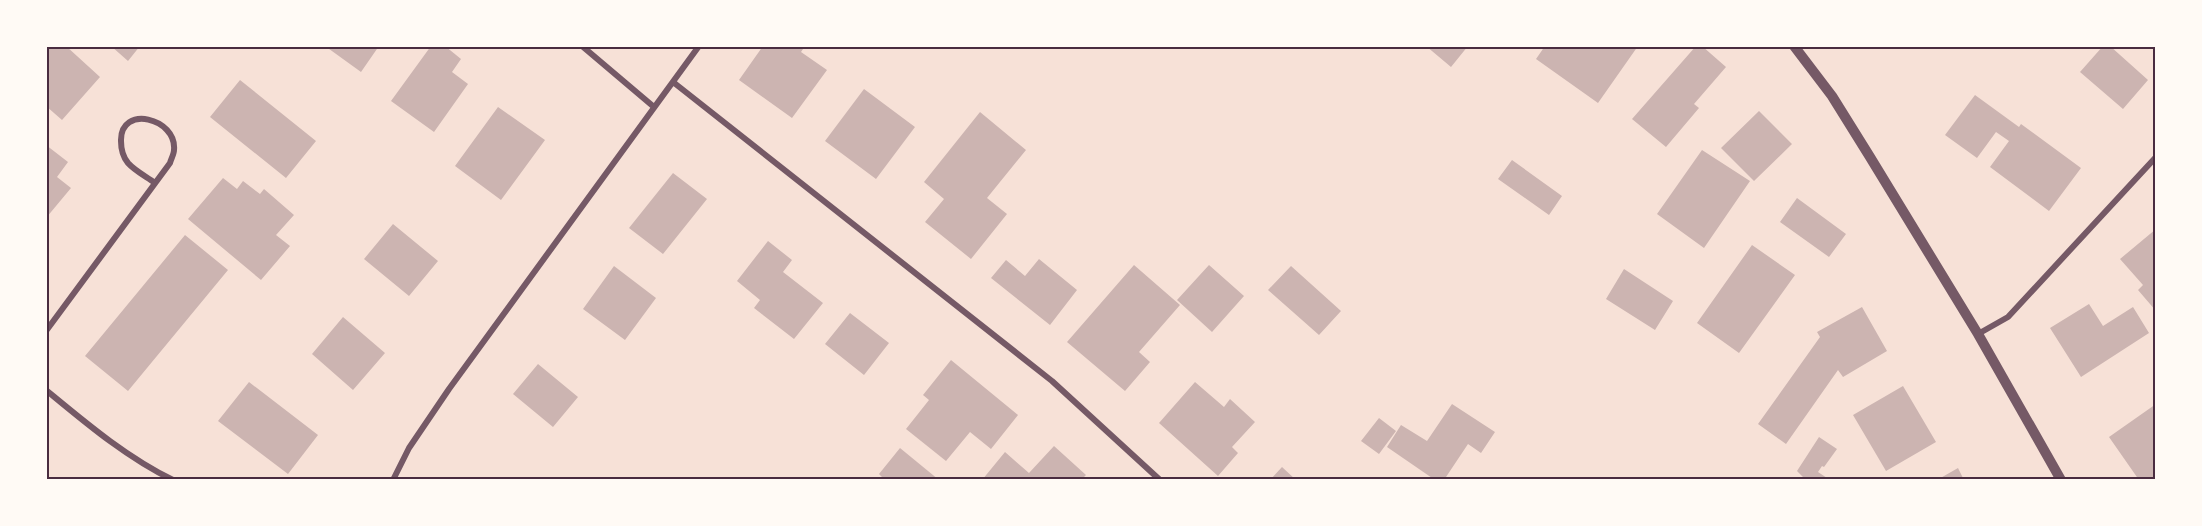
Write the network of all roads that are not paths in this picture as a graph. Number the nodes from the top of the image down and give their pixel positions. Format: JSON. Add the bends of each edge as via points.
{"nodes":[{"id":1,"x":582,"y":46,"type":"edge"},
{"id":2,"x":699,"y":46,"type":"edge"},
{"id":3,"x":1794,"y":46,"type":"edge"},
{"id":4,"x":673,"y":82,"type":"junction"},
{"id":5,"x":654,"y":107,"type":"junction"},
{"id":6,"x":2156,"y":157,"type":"edge"},
{"id":7,"x":155,"y":183,"type":"junction"},
{"id":8,"x":46,"y":331,"type":"edge"},
{"id":9,"x":1978,"y":334,"type":"junction"},
{"id":10,"x":46,"y":390,"type":"edge"},
{"id":11,"x":173,"y":480,"type":"edge"},
{"id":12,"x":393,"y":480,"type":"edge"},
{"id":13,"x":1160,"y":480,"type":"edge"},
{"id":14,"x":2061,"y":480,"type":"edge"}],
"edges":[{"from":1,"to":5,"type":"street"},
{"from":2,"to":4,"type":"street"},
{"from":3,"to":9,"type":"street","via":[[1832,96]]},
{"from":4,"to":5,"type":"street"},
{"from":4,"to":13,"type":"street","via":[[1052,381]]},
{"from":5,"to":12,"type":"street","via":[[449,389],[409,447]]},
{"from":6,"to":9,"type":"street","via":[[2008,317]]},
{"from":7,"to":7,"type":"street","via":[[170,163],[174,148],[170,134],[158,122],[142,117],[129,121],[121,134],[121,149],[128,163]]},
{"from":7,"to":8,"type":"street"},
{"from":9,"to":14,"type":"street"},
{"from":10,"to":11,"type":"street","via":[[108,440]]}]}
